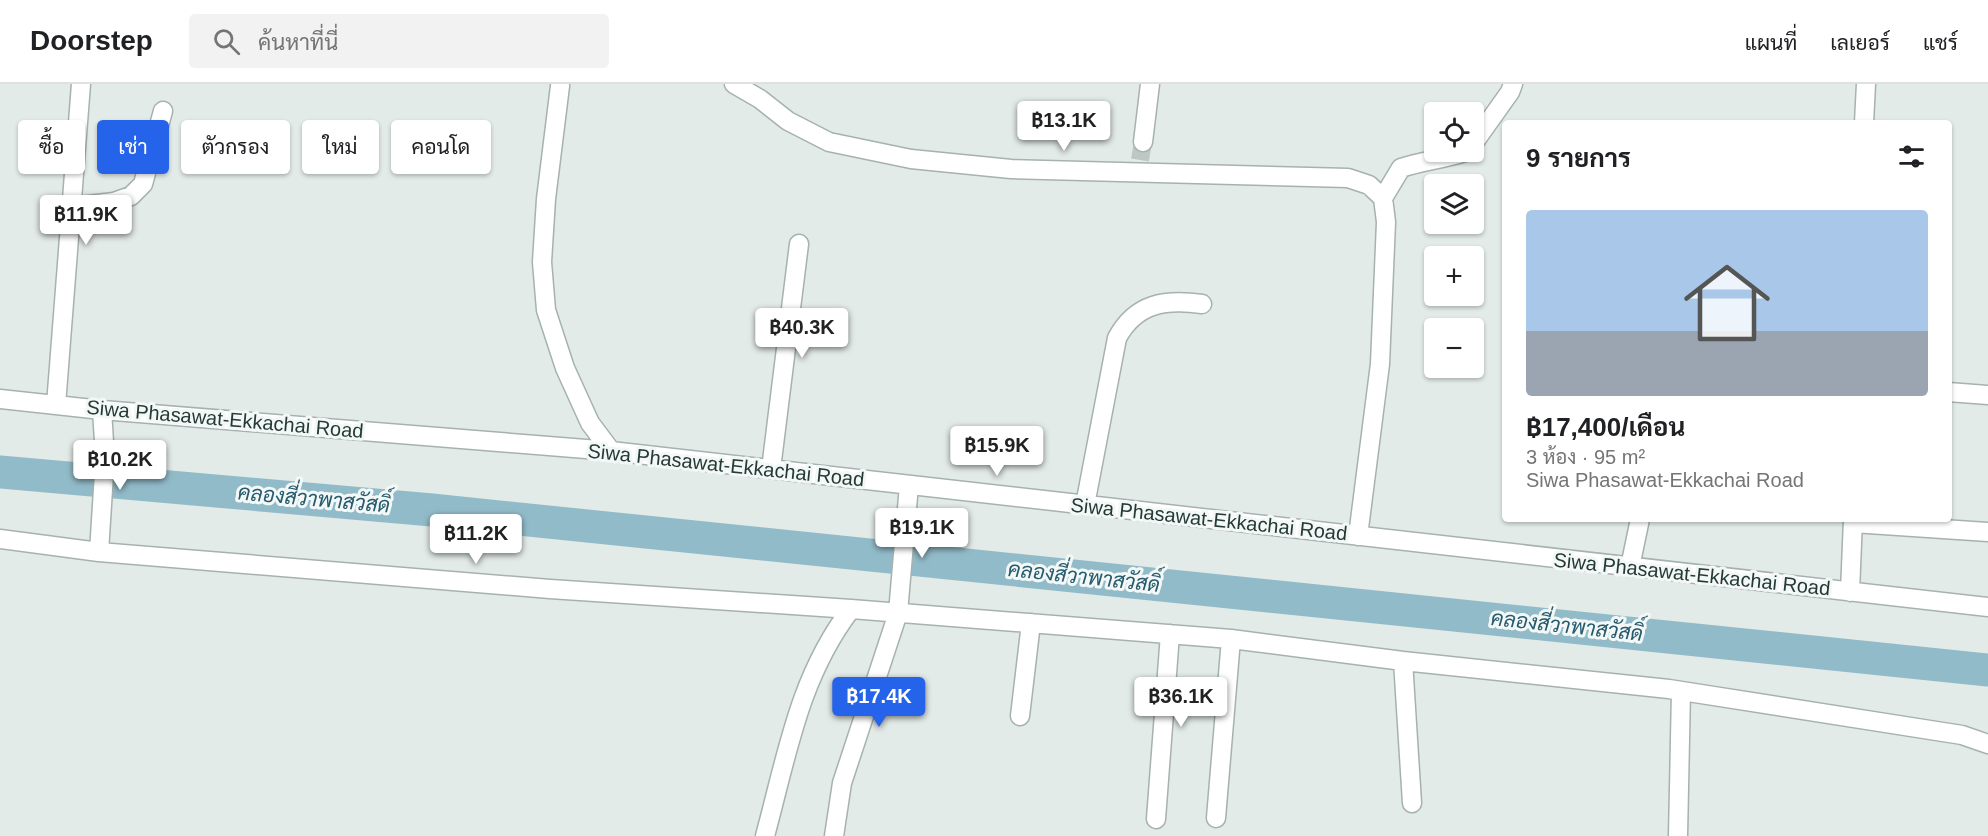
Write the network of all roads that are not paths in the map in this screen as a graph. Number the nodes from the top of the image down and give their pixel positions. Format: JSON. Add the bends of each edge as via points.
{"nodes":[{"id":1,"x":81,"y":84,"type":"edge"},
{"id":2,"x":734,"y":84,"type":"edge"},
{"id":3,"x":1150,"y":84,"type":"edge"},
{"id":4,"x":1514,"y":84,"type":"edge"},
{"id":5,"x":1866,"y":84,"type":"edge"},
{"id":6,"x":561,"y":86,"type":"dead end"},
{"id":7,"x":763,"y":92,"type":"edge"},
{"id":8,"x":163,"y":111,"type":"dead end"},
{"id":9,"x":1864,"y":120,"type":"edge"},
{"id":10,"x":1484,"y":129,"type":"edge"},
{"id":11,"x":1140,"y":158,"type":"junction"},
{"id":12,"x":1424,"y":161,"type":"edge"},
{"id":13,"x":1383,"y":198,"type":"junction"},
{"id":14,"x":71,"y":207,"type":"junction"},
{"id":15,"x":799,"y":244,"type":"dead end"},
{"id":16,"x":1202,"y":304,"type":"dead end"},
{"id":17,"x":1952,"y":392,"type":"edge"},
{"id":18,"x":1988,"y":395,"type":"edge"},
{"id":19,"x":0,"y":399,"type":"edge"},
{"id":20,"x":56,"y":405,"type":"junction"},
{"id":21,"x":102,"y":410,"type":"junction"},
{"id":22,"x":611,"y":451,"type":"junction"},
{"id":23,"x":771,"y":469,"type":"junction"},
{"id":24,"x":909,"y":485,"type":"junction"},
{"id":25,"x":1085,"y":505,"type":"junction"},
{"id":26,"x":1639,"y":522,"type":"edge"},
{"id":27,"x":1853,"y":522,"type":"edge"},
{"id":28,"x":1865,"y":522,"type":"edge"},
{"id":29,"x":1988,"y":532,"type":"edge"},
{"id":30,"x":1358,"y":536,"type":"junction"},
{"id":31,"x":0,"y":539,"type":"edge"},
{"id":32,"x":99,"y":552,"type":"junction"},
{"id":33,"x":1630,"y":567,"type":"junction"},
{"id":34,"x":1850,"y":592,"type":"junction"},
{"id":35,"x":1988,"y":607,"type":"edge"},
{"id":36,"x":851,"y":609,"type":"junction"},
{"id":37,"x":898,"y":614,"type":"junction"},
{"id":38,"x":1031,"y":623,"type":"junction"},
{"id":39,"x":1170,"y":634,"type":"junction"},
{"id":40,"x":1231,"y":639,"type":"junction"},
{"id":41,"x":1403,"y":661,"type":"junction"},
{"id":42,"x":1681,"y":691,"type":"junction"},
{"id":43,"x":1020,"y":716,"type":"dead end"},
{"id":44,"x":1988,"y":744,"type":"edge"},
{"id":45,"x":1412,"y":804,"type":"dead end"},
{"id":46,"x":1216,"y":818,"type":"dead end"},
{"id":47,"x":1156,"y":819,"type":"dead end"},
{"id":48,"x":765,"y":836,"type":"edge"},
{"id":49,"x":834,"y":836,"type":"edge"},
{"id":50,"x":1678,"y":836,"type":"edge"}],
"edges":[{"from":1,"to":14,"type":"street"},
{"from":2,"to":7,"type":"street"},
{"from":3,"to":11,"type":"street"},
{"from":4,"to":10,"type":"street"},
{"from":5,"to":9,"type":"street"},
{"from":6,"to":22,"type":"street","via":[[546,199],[542,262],[546,310],[565,368],[590,423]]},
{"from":7,"to":11,"type":"street","via":[[788,121],[829,142],[911,159],[1011,169]]},
{"from":8,"to":14,"type":"street","via":[[143,184],[131,196],[114,202]]},
{"from":11,"to":13,"type":"street","via":[[1348,178],[1369,185]]},
{"from":12,"to":13,"type":"street","via":[[1401,168]]},
{"from":13,"to":30,"type":"street","via":[[1386,222],[1380,364]]},
{"from":14,"to":20,"type":"street"},
{"from":15,"to":23,"type":"street"},
{"from":16,"to":25,"type":"street","via":[[1178,301],[1143,309],[1125,324],[1117,338]]},
{"from":17,"to":18,"type":"street"},
{"from":19,"to":20,"type":"street","name":"Siwa Phasawat-Ekkachai Road"},
{"from":20,"to":21,"type":"street","name":"Siwa Phasawat-Ekkachai Road"},
{"from":21,"to":22,"type":"street","name":"Siwa Phasawat-Ekkachai Road"},
{"from":21,"to":32,"type":"street","via":[[105,458]]},
{"from":22,"to":23,"type":"street","name":"Siwa Phasawat-Ekkachai Road"},
{"from":23,"to":24,"type":"street","name":"Siwa Phasawat-Ekkachai Road"},
{"from":24,"to":25,"type":"street","name":"Siwa Phasawat-Ekkachai Road"},
{"from":24,"to":37,"type":"street"},
{"from":25,"to":30,"type":"street","name":"Siwa Phasawat-Ekkachai Road"},
{"from":26,"to":33,"type":"street"},
{"from":27,"to":34,"type":"street"},
{"from":28,"to":29,"type":"street"},
{"from":30,"to":33,"type":"street","name":"Siwa Phasawat-Ekkachai Road"},
{"from":31,"to":32,"type":"street"},
{"from":32,"to":36,"type":"street"},
{"from":33,"to":34,"type":"street","name":"Siwa Phasawat-Ekkachai Road"},
{"from":34,"to":35,"type":"street","name":"Siwa Phasawat-Ekkachai Road"},
{"from":36,"to":37,"type":"street"},
{"from":36,"to":48,"type":"street","via":[[817,662],[798,710]]},
{"from":37,"to":38,"type":"street"},
{"from":37,"to":49,"type":"street","via":[[842,783]]},
{"from":38,"to":39,"type":"street"},
{"from":38,"to":43,"type":"street"},
{"from":39,"to":40,"type":"street"},
{"from":39,"to":47,"type":"street"},
{"from":40,"to":41,"type":"street"},
{"from":40,"to":46,"type":"street"},
{"from":41,"to":42,"type":"street"},
{"from":41,"to":45,"type":"street"},
{"from":42,"to":44,"type":"street","via":[[1962,735]]},
{"from":42,"to":50,"type":"street"}]}
